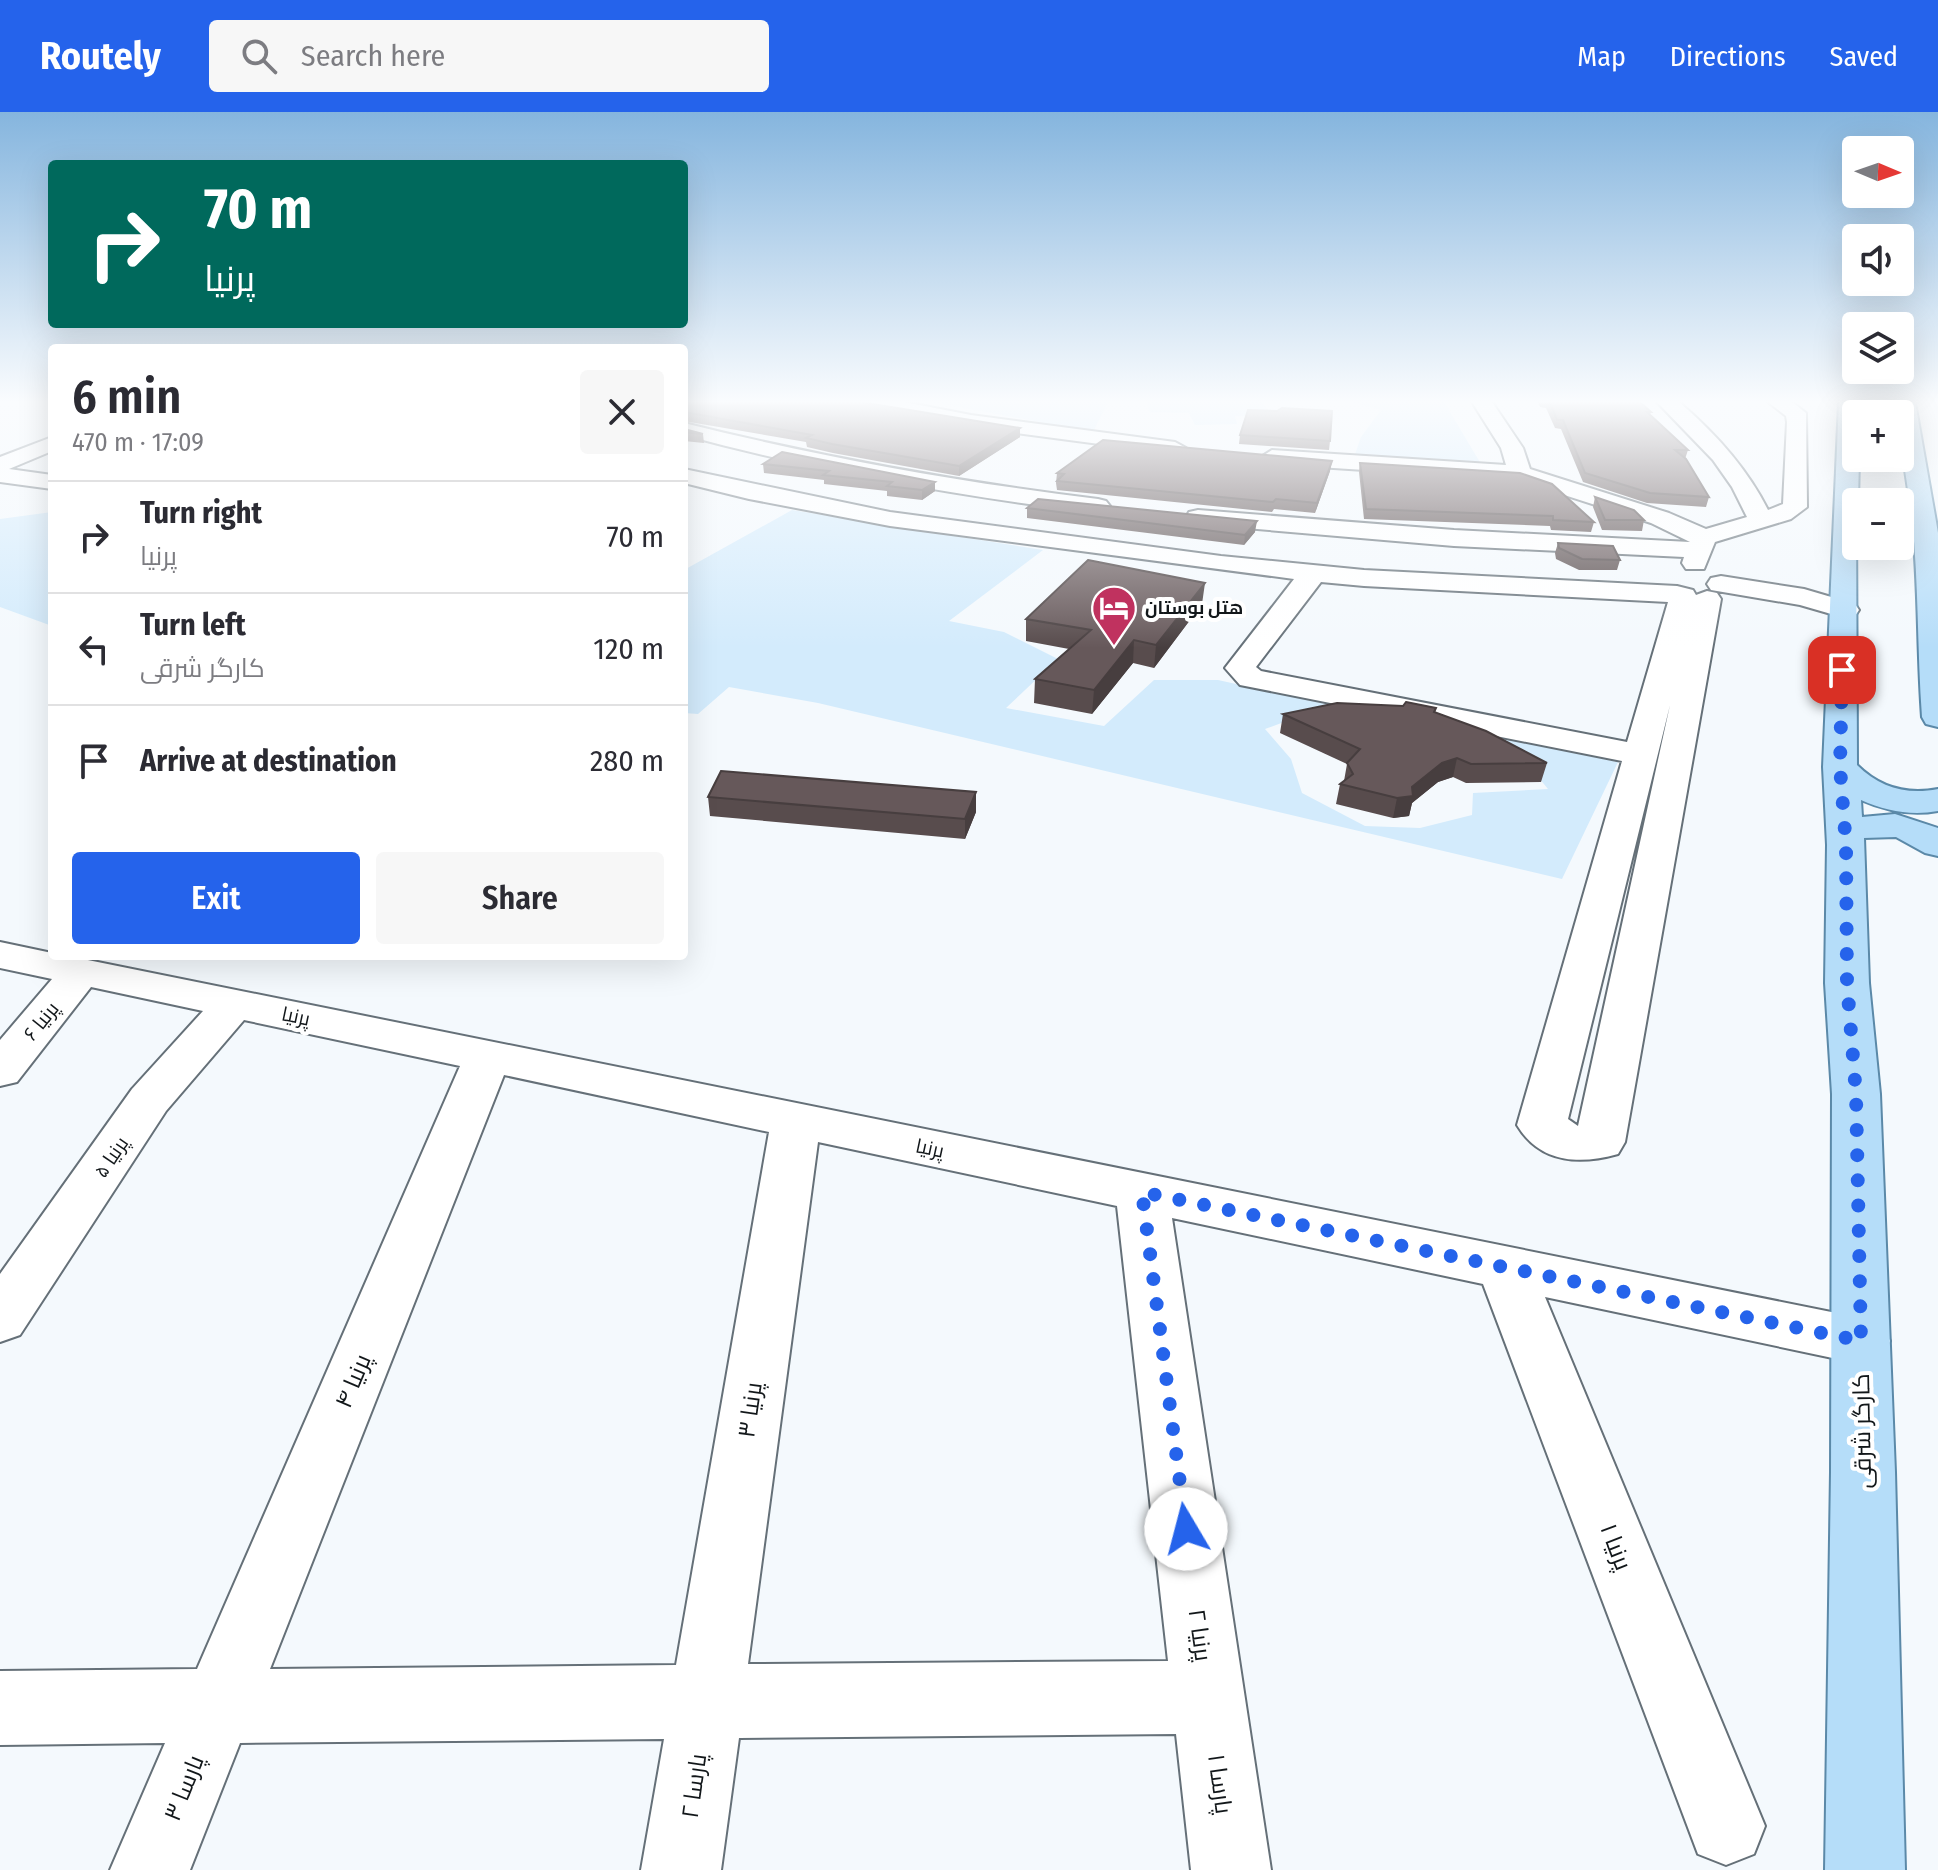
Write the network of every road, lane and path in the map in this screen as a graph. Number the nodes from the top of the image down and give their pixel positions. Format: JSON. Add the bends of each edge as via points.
{"nodes":[{"id":1,"x":718,"y":484,"type":"edge"},
{"id":2,"x":950,"y":484,"type":"edge"},
{"id":3,"x":1554,"y":484,"type":"edge"},
{"id":4,"x":1741,"y":484,"type":"edge"},
{"id":5,"x":1796,"y":484,"type":"edge"},
{"id":6,"x":1847,"y":484,"type":"edge"},
{"id":7,"x":1918,"y":484,"type":"edge"},
{"id":8,"x":1123,"y":509,"type":"edge"},
{"id":9,"x":1182,"y":515,"type":"edge"},
{"id":10,"x":1760,"y":519,"type":"junction"},
{"id":11,"x":1702,"y":544,"type":"junction"},
{"id":12,"x":1314,"y":573,"type":"junction"},
{"id":13,"x":1701,"y":591,"type":"junction"},
{"id":14,"x":1845,"y":610,"type":"junction"},
{"id":15,"x":1935,"y":623,"type":"edge"},
{"id":16,"x":1938,"y":717,"type":"edge"},
{"id":17,"x":1641,"y":755,"type":"junction"},
{"id":18,"x":1840,"y":767,"type":"junction"},
{"id":19,"x":1938,"y":800,"type":"edge"},
{"id":20,"x":1846,"y":845,"type":"junction"},
{"id":21,"x":1938,"y":845,"type":"edge"},
{"id":22,"x":0,"y":955,"type":"edge"},
{"id":23,"x":81,"y":972,"type":"junction"},
{"id":24,"x":234,"y":1004,"type":"junction"},
{"id":25,"x":488,"y":1056,"type":"junction"},
{"id":26,"x":0,"y":1071,"type":"edge"},
{"id":27,"x":796,"y":1120,"type":"junction"},
{"id":28,"x":1142,"y":1192,"type":"junction"},
{"id":29,"x":1505,"y":1268,"type":"junction"},
{"id":30,"x":0,"y":1319,"type":"edge"},
{"id":31,"x":1861,"y":1341,"type":"junction"},
{"id":32,"x":1208,"y":1697,"type":"junction"},
{"id":33,"x":706,"y":1701,"type":"junction"},
{"id":34,"x":218,"y":1706,"type":"junction"},
{"id":35,"x":0,"y":1708,"type":"edge"},
{"id":36,"x":1726,"y":1826,"type":"dead end"},
{"id":37,"x":150,"y":1870,"type":"edge"},
{"id":38,"x":681,"y":1870,"type":"edge"},
{"id":39,"x":1231,"y":1870,"type":"edge"},
{"id":40,"x":1865,"y":1870,"type":"edge"}],
"edges":[{"from":1,"to":12,"type":"street","via":[[890,519]]},
{"from":2,"to":8,"type":"street"},
{"from":3,"to":11,"type":"street","via":[[1660,518]]},
{"from":4,"to":10,"type":"street"},
{"from":5,"to":10,"type":"street","via":[[1795,507]]},
{"from":6,"to":14,"type":"main road","name":"کارگر شرقی"},
{"from":7,"to":15,"type":"main road"},
{"from":9,"to":11,"type":"street","via":[[1454,538]]},
{"from":10,"to":11,"type":"street"},
{"from":11,"to":13,"type":"street"},
{"from":12,"to":13,"type":"street","via":[[1468,585]]},
{"from":12,"to":17,"type":"street","via":[[1240,668],[1243,673]]},
{"from":13,"to":14,"type":"street","via":[[1812,610]]},
{"from":13,"to":17,"type":"street"},
{"from":13,"to":17,"type":"street","via":[[1600,1142],[1571,1144],[1542,1125]]},
{"from":14,"to":18,"type":"main road","name":"کارگر شرقی"},
{"from":15,"to":16,"type":"main road"},
{"from":18,"to":19,"type":"main road","via":[[1851,781],[1889,799]]},
{"from":18,"to":20,"type":"main road","name":"کارگر شرقی"},
{"from":20,"to":21,"type":"main road","via":[[1864,828],[1882,824],[1906,826]]},
{"from":20,"to":31,"type":"main road","name":"کارگر شرقی"},
{"from":22,"to":23,"type":"street","name":"پرنیا"},
{"from":23,"to":24,"type":"street","name":"پرنیا"},
{"from":23,"to":26,"type":"street","name":"پرنیا ۶"},
{"from":24,"to":25,"type":"street","name":"پرنیا"},
{"from":24,"to":30,"type":"street","name":"پرنیا ۵","via":[[149,1100]]},
{"from":25,"to":27,"type":"street","name":"پرنیا"},
{"from":25,"to":34,"type":"street","name":"پرنیا ۴"},
{"from":27,"to":28,"type":"street","name":"پرنیا"},
{"from":27,"to":33,"type":"street","name":"پرنیا ۳"},
{"from":28,"to":29,"type":"street","name":"پرنیا"},
{"from":28,"to":32,"type":"street","name":"پرنیا ۲"},
{"from":29,"to":31,"type":"street","name":"پرنیا"},
{"from":29,"to":36,"type":"street","name":"پرنیا ۱"},
{"from":31,"to":40,"type":"main road","name":"کارگر شرقی"},
{"from":32,"to":33,"type":"street"},
{"from":32,"to":39,"type":"street","name":"پارسا ۱"},
{"from":33,"to":34,"type":"street"},
{"from":33,"to":38,"type":"street","name":"پارسا ۲"},
{"from":34,"to":35,"type":"street"},
{"from":34,"to":37,"type":"street","name":"پارسا ۳"}]}
